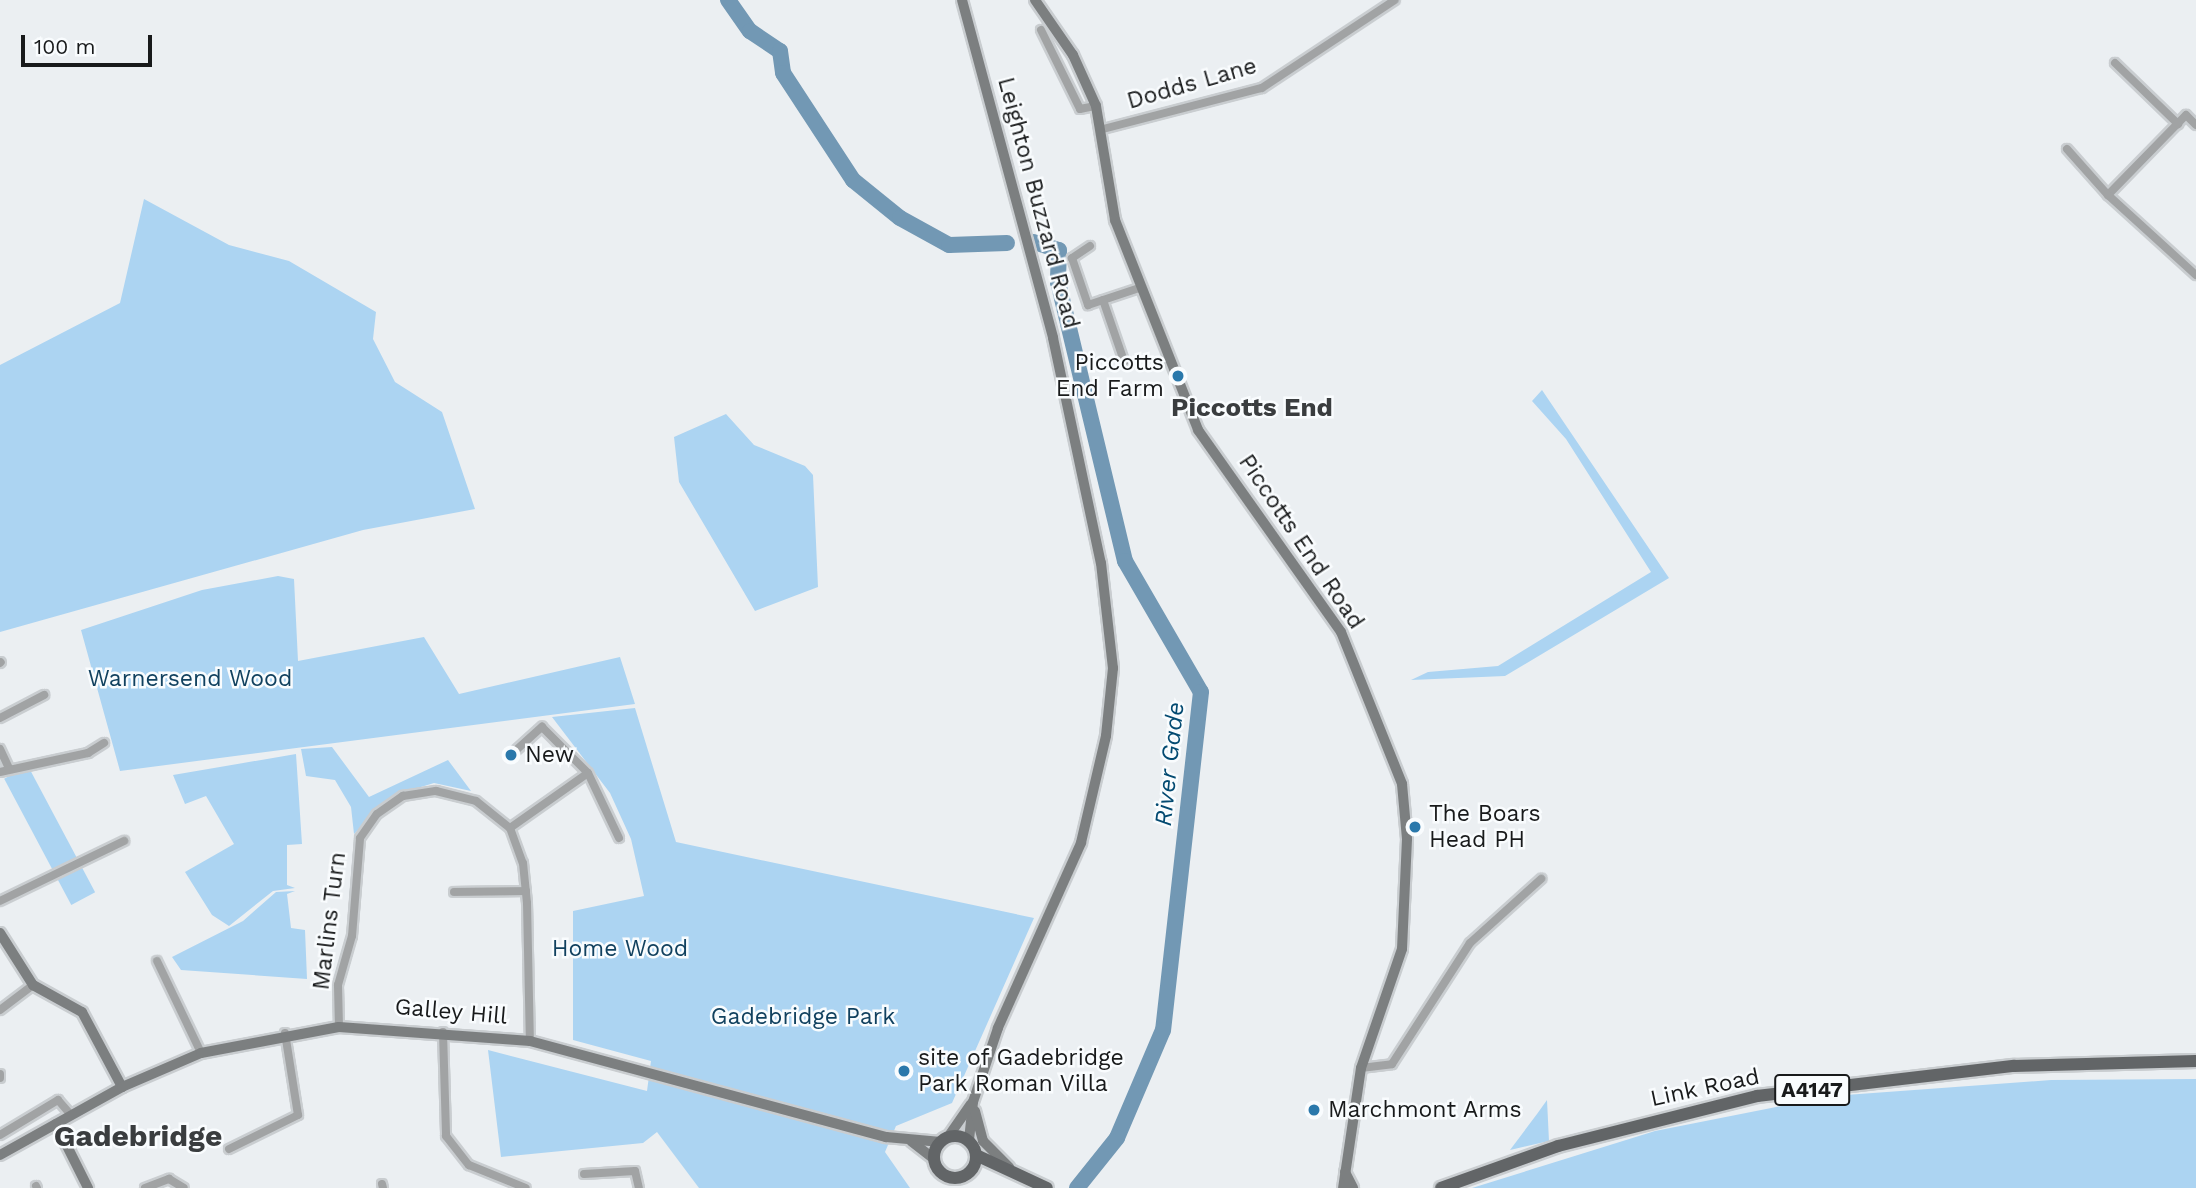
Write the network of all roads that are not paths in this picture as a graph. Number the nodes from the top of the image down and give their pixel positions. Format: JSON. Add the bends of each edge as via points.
{"nodes":[{"id":1,"x":962,"y":0,"type":"edge"},
{"id":2,"x":1035,"y":0,"type":"edge"},
{"id":3,"x":1395,"y":0,"type":"edge"},
{"id":4,"x":1041,"y":30,"type":"dead end"},
{"id":5,"x":2115,"y":63,"type":"dead end"},
{"id":6,"x":1096,"y":106,"type":"junction"},
{"id":7,"x":2178,"y":124,"type":"junction"},
{"id":8,"x":2196,"y":125,"type":"edge"},
{"id":9,"x":1103,"y":129,"type":"junction"},
{"id":10,"x":2067,"y":149,"type":"dead end"},
{"id":11,"x":2108,"y":195,"type":"junction"},
{"id":12,"x":1090,"y":246,"type":"dead end"},
{"id":13,"x":2196,"y":275,"type":"edge"},
{"id":14,"x":1139,"y":288,"type":"junction"},
{"id":15,"x":1103,"y":300,"type":"junction"},
{"id":16,"x":1125,"y":360,"type":"dead end"},
{"id":17,"x":44,"y":695,"type":"dead end"},
{"id":18,"x":0,"y":719,"type":"edge"},
{"id":19,"x":104,"y":743,"type":"dead end"},
{"id":20,"x":0,"y":749,"type":"edge"},
{"id":21,"x":514,"y":752,"type":"dead end"},
{"id":22,"x":9,"y":768,"type":"junction"},
{"id":23,"x":0,"y":772,"type":"edge"},
{"id":24,"x":587,"y":773,"type":"junction"},
{"id":25,"x":510,"y":828,"type":"junction"},
{"id":26,"x":619,"y":838,"type":"dead end"},
{"id":27,"x":124,"y":841,"type":"dead end"},
{"id":28,"x":1541,"y":879,"type":"dead end"},
{"id":29,"x":526,"y":891,"type":"junction"},
{"id":30,"x":454,"y":892,"type":"dead end"},
{"id":31,"x":0,"y":901,"type":"edge"},
{"id":32,"x":0,"y":933,"type":"edge"},
{"id":33,"x":157,"y":961,"type":"dead end"},
{"id":34,"x":33,"y":985,"type":"junction"},
{"id":35,"x":0,"y":1010,"type":"edge"},
{"id":36,"x":339,"y":1027,"type":"junction"},
{"id":37,"x":443,"y":1032,"type":"junction"},
{"id":38,"x":285,"y":1033,"type":"junction"},
{"id":39,"x":530,"y":1041,"type":"junction"},
{"id":40,"x":201,"y":1053,"type":"junction"},
{"id":41,"x":2196,"y":1061,"type":"edge"},
{"id":42,"x":1361,"y":1068,"type":"junction"},
{"id":43,"x":122,"y":1087,"type":"junction"},
{"id":44,"x":972,"y":1102,"type":"junction"},
{"id":45,"x":71,"y":1115,"type":"junction"},
{"id":46,"x":56,"y":1124,"type":"junction"},
{"id":47,"x":0,"y":1135,"type":"edge"},
{"id":48,"x":945,"y":1139,"type":"junction"},
{"id":49,"x":911,"y":1141,"type":"junction"},
{"id":50,"x":969,"y":1141,"type":"junction"},
{"id":51,"x":229,"y":1149,"type":"dead end"},
{"id":52,"x":0,"y":1155,"type":"edge"},
{"id":53,"x":976,"y":1155,"type":"junction"},
{"id":54,"x":934,"y":1159,"type":"junction"},
{"id":55,"x":1345,"y":1172,"type":"junction"},
{"id":56,"x":942,"y":1173,"type":"junction"},
{"id":57,"x":584,"y":1174,"type":"dead end"},
{"id":58,"x":1007,"y":1175,"type":"junction"},
{"id":59,"x":961,"y":1180,"type":"edge"},
{"id":60,"x":1027,"y":1182,"type":"junction"},
{"id":61,"x":84,"y":1187,"type":"edge"},
{"id":62,"x":145,"y":1188,"type":"edge"},
{"id":63,"x":184,"y":1188,"type":"edge"},
{"id":64,"x":526,"y":1188,"type":"edge"},
{"id":65,"x":639,"y":1188,"type":"edge"},
{"id":66,"x":944,"y":1188,"type":"edge"},
{"id":67,"x":1047,"y":1188,"type":"edge"},
{"id":68,"x":1343,"y":1188,"type":"edge"},
{"id":69,"x":1353,"y":1188,"type":"edge"},
{"id":70,"x":1441,"y":1188,"type":"edge"}],
"edges":[{"from":1,"to":44,"type":"street","name":"Leighton Buzzard Road","via":[[1053,338],[1101,563],[1113,668],[1106,736],[1081,843]]},
{"from":2,"to":6,"type":"street","name":"Piccotts End Road","via":[[1073,55]]},
{"from":3,"to":9,"type":"street","name":"Dodds Lane","via":[[1262,88]]},
{"from":4,"to":6,"type":"street","via":[[1080,109]]},
{"from":5,"to":7,"type":"street"},
{"from":6,"to":9,"type":"street","name":"Piccotts End Road"},
{"from":7,"to":8,"type":"street","via":[[2186,115]]},
{"from":7,"to":11,"type":"street"},
{"from":9,"to":14,"type":"street","name":"Piccotts End Road","via":[[1115,220]]},
{"from":10,"to":11,"type":"street"},
{"from":11,"to":13,"type":"street"},
{"from":12,"to":15,"type":"street","via":[[1072,258],[1088,305]]},
{"from":14,"to":15,"type":"street"},
{"from":14,"to":42,"type":"street","name":"Piccotts End Road","via":[[1198,430],[1341,632],[1402,784],[1407,839],[1402,950]]},
{"from":15,"to":16,"type":"street"},
{"from":17,"to":18,"type":"street"},
{"from":19,"to":22,"type":"street","via":[[88,753]]},
{"from":20,"to":22,"type":"street"},
{"from":21,"to":24,"type":"street","via":[[542,727]]},
{"from":22,"to":23,"type":"street"},
{"from":24,"to":25,"type":"street"},
{"from":24,"to":26,"type":"street"},
{"from":25,"to":29,"type":"street"},
{"from":25,"to":36,"type":"street","name":"Marlins Turn","via":[[476,801],[436,790],[403,796],[377,814],[360,838],[352,936],[338,985]]},
{"from":27,"to":31,"type":"street"},
{"from":28,"to":42,"type":"street","via":[[1470,943],[1391,1064]]},
{"from":29,"to":30,"type":"street"},
{"from":29,"to":39,"type":"street"},
{"from":32,"to":34,"type":"street"},
{"from":33,"to":40,"type":"street"},
{"from":34,"to":35,"type":"street"},
{"from":34,"to":43,"type":"street","via":[[82,1012]]},
{"from":36,"to":37,"type":"street","name":"Galley Hill"},
{"from":36,"to":38,"type":"street","name":"Galley Hill"},
{"from":37,"to":39,"type":"street","name":"Galley Hill"},
{"from":37,"to":64,"type":"street","via":[[446,1136],[470,1165]]},
{"from":38,"to":40,"type":"street","name":"Galley Hill"},
{"from":38,"to":51,"type":"street","via":[[298,1115]]},
{"from":39,"to":49,"type":"street","name":"Galley Hill"},
{"from":40,"to":43,"type":"street","name":"Galley Hill"},
{"from":41,"to":70,"type":"main road","name":"Link Road","number":"A4147","via":[[2014,1066],[1757,1096],[1558,1146]]},
{"from":42,"to":55,"type":"street","name":"Piccotts End Road"},
{"from":43,"to":45,"type":"street","name":"Galley Hill"},
{"from":44,"to":48,"type":"street","name":"Leighton Buzzard Road"},
{"from":44,"to":50,"type":"street","name":"Leighton Buzzard Road"},
{"from":44,"to":60,"type":"street","via":[[983,1141]]},
{"from":45,"to":46,"type":"street","name":"Galley Hill"},
{"from":45,"to":47,"type":"street","via":[[58,1100]]},
{"from":46,"to":52,"type":"street","name":"Galley Hill"},
{"from":46,"to":61,"type":"street"},
{"from":48,"to":49,"type":"street","name":"Galley Hill"},
{"from":48,"to":50,"type":"main road"},
{"from":48,"to":54,"type":"main road"},
{"from":49,"to":54,"type":"street","name":"Galley Hill"},
{"from":50,"to":53,"type":"main road"},
{"from":53,"to":58,"type":"main road"},
{"from":53,"to":59,"type":"main road"},
{"from":54,"to":56,"type":"main road"},
{"from":55,"to":68,"type":"street","name":"Piccotts End Road"},
{"from":55,"to":69,"type":"street"},
{"from":56,"to":59,"type":"main road"},
{"from":56,"to":66,"type":"main road"},
{"from":57,"to":65,"type":"street","via":[[635,1171]]},
{"from":58,"to":59,"type":"main road"},
{"from":58,"to":60,"type":"main road"},
{"from":60,"to":67,"type":"main road"},
{"from":62,"to":63,"type":"street","via":[[169,1179]]}]}
